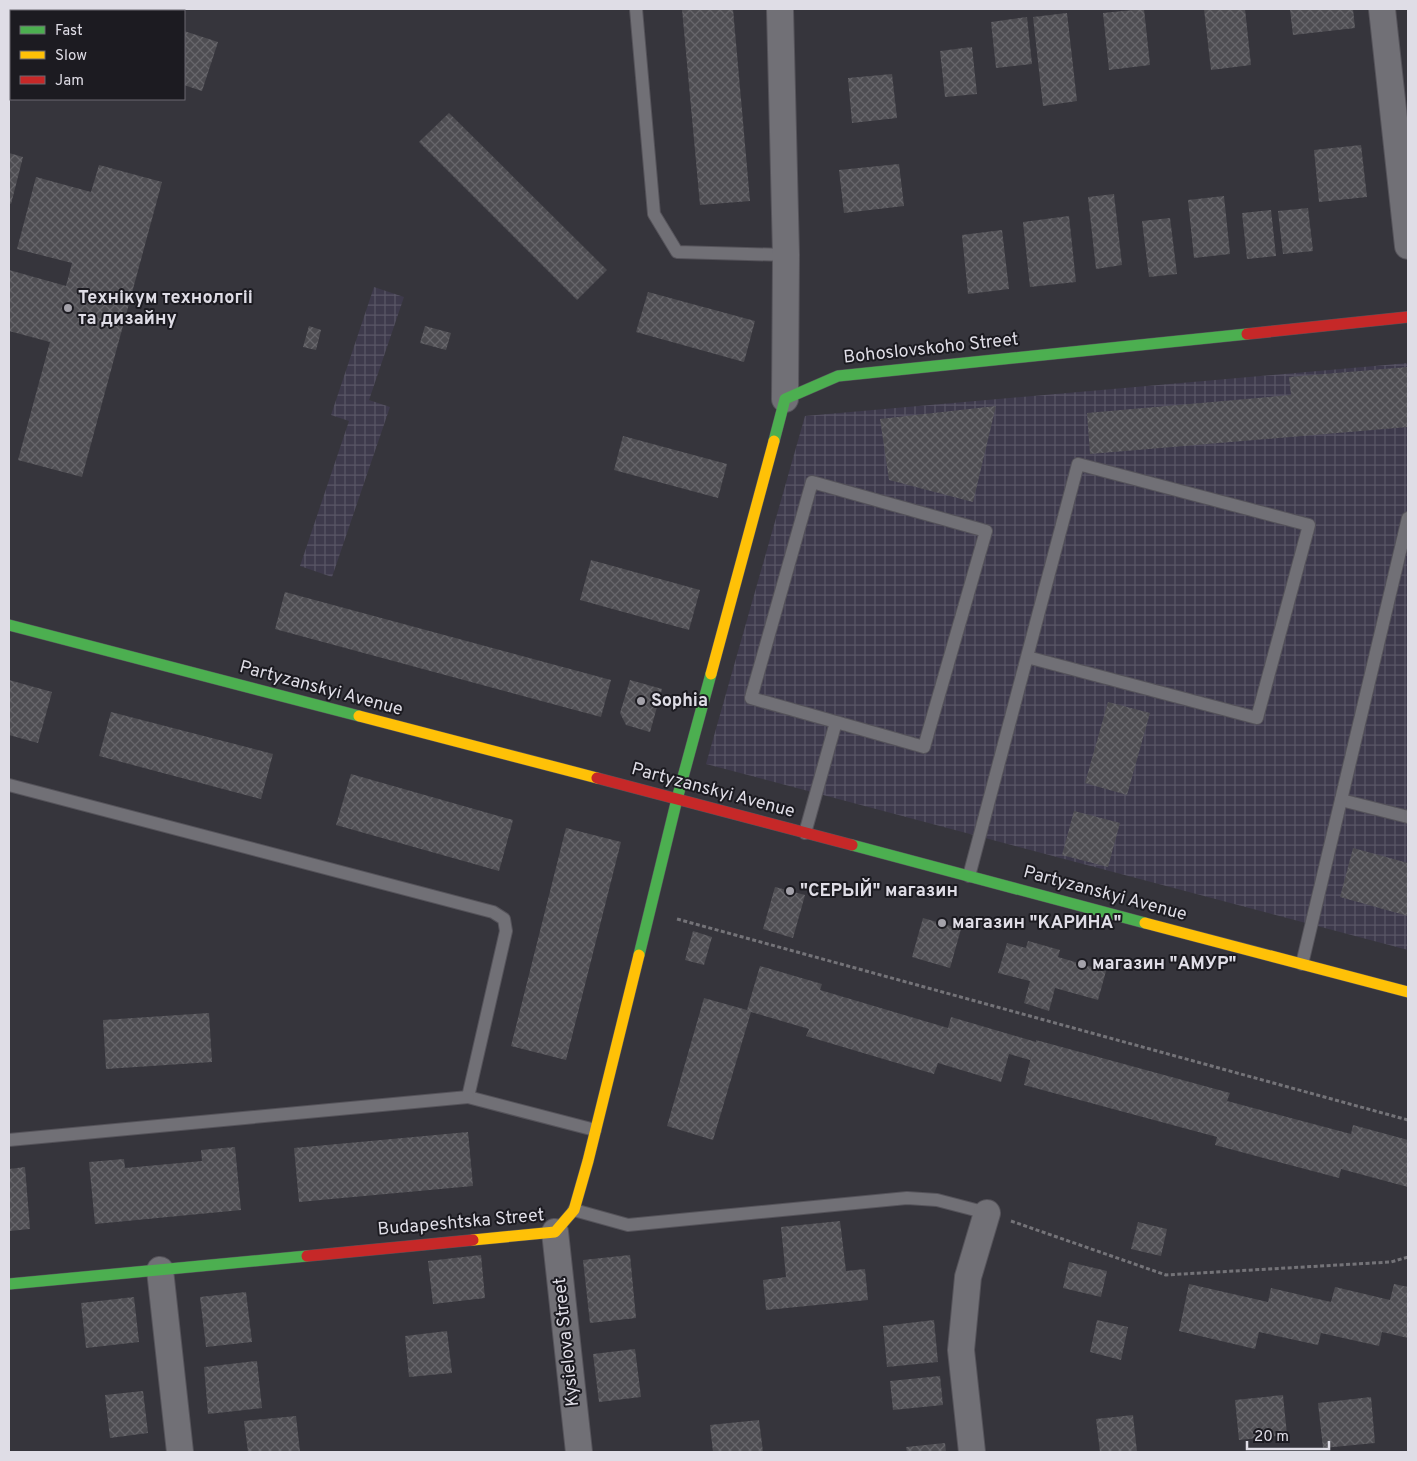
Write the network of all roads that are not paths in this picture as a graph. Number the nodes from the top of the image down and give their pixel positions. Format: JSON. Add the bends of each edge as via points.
{"nodes":[{"id":1,"x":636,"y":9,"type":"edge"},
{"id":2,"x":780,"y":9,"type":"edge"},
{"id":3,"x":1382,"y":9,"type":"edge"},
{"id":4,"x":1408,"y":246,"type":"edge"},
{"id":5,"x":786,"y":255,"type":"junction"},
{"id":6,"x":1408,"y":317,"type":"edge"},
{"id":7,"x":785,"y":399,"type":"junction"},
{"id":8,"x":1408,"y":518,"type":"edge"},
{"id":9,"x":9,"y":626,"type":"edge"},
{"id":10,"x":1027,"y":657,"type":"junction"},
{"id":11,"x":836,"y":722,"type":"junction"},
{"id":12,"x":9,"y":785,"type":"edge"},
{"id":13,"x":677,"y":799,"type":"junction"},
{"id":14,"x":1341,"y":800,"type":"junction"},
{"id":15,"x":1408,"y":817,"type":"edge"},
{"id":16,"x":805,"y":833,"type":"junction"},
{"id":17,"x":969,"y":876,"type":"junction"},
{"id":18,"x":1302,"y":964,"type":"junction"},
{"id":19,"x":1408,"y":992,"type":"edge"},
{"id":20,"x":468,"y":1097,"type":"junction"},
{"id":21,"x":595,"y":1130,"type":"junction"},
{"id":22,"x":9,"y":1140,"type":"edge"},
{"id":23,"x":574,"y":1210,"type":"junction"},
{"id":24,"x":987,"y":1213,"type":"joint"},
{"id":25,"x":555,"y":1232,"type":"junction"},
{"id":26,"x":160,"y":1270,"type":"junction"},
{"id":27,"x":9,"y":1284,"type":"edge"},
{"id":28,"x":180,"y":1452,"type":"edge"},
{"id":29,"x":579,"y":1452,"type":"edge"},
{"id":30,"x":972,"y":1452,"type":"edge"}],
"edges":[{"from":1,"to":5,"type":"lane","via":[[654,214],[677,252]]},
{"from":2,"to":5,"type":"street"},
{"from":3,"to":4,"type":"street"},
{"from":5,"to":7,"type":"street"},
{"from":6,"to":7,"type":"street","name":"Bohoslovskoho Street","via":[[838,376]]},
{"from":7,"to":13,"type":"street"},
{"from":8,"to":14,"type":"lane"},
{"from":9,"to":13,"type":"street","name":"Partyzanskyi Avenue"},
{"from":10,"to":10,"type":"lane","via":[[1078,464],[1309,524],[1258,718]]},
{"from":10,"to":17,"type":"lane"},
{"from":11,"to":11,"type":"lane","via":[[751,698],[812,482],[986,531],[924,747]]},
{"from":11,"to":16,"type":"lane"},
{"from":12,"to":20,"type":"lane","via":[[493,912],[504,919],[506,930]]},
{"from":13,"to":16,"type":"street","name":"Partyzanskyi Avenue"},
{"from":13,"to":21,"type":"street","name":"Budapeshtska Street"},
{"from":14,"to":15,"type":"lane"},
{"from":14,"to":18,"type":"lane"},
{"from":16,"to":17,"type":"street","name":"Partyzanskyi Avenue"},
{"from":17,"to":18,"type":"street","name":"Partyzanskyi Avenue"},
{"from":18,"to":19,"type":"street","name":"Partyzanskyi Avenue"},
{"from":20,"to":21,"type":"lane"},
{"from":20,"to":22,"type":"lane"},
{"from":21,"to":23,"type":"street","name":"Budapeshtska Street"},
{"from":23,"to":24,"type":"lane","via":[[628,1225],[907,1198],[937,1200]]},
{"from":23,"to":25,"type":"street","name":"Budapeshtska Street"},
{"from":24,"to":30,"type":"street","via":[[968,1277],[962,1350]]},
{"from":25,"to":26,"type":"street","name":"Budapeshtska Street"},
{"from":25,"to":29,"type":"street","name":"Kysielova Street"},
{"from":26,"to":27,"type":"street","name":"Budapeshtska Street"},
{"from":26,"to":28,"type":"street"}]}
